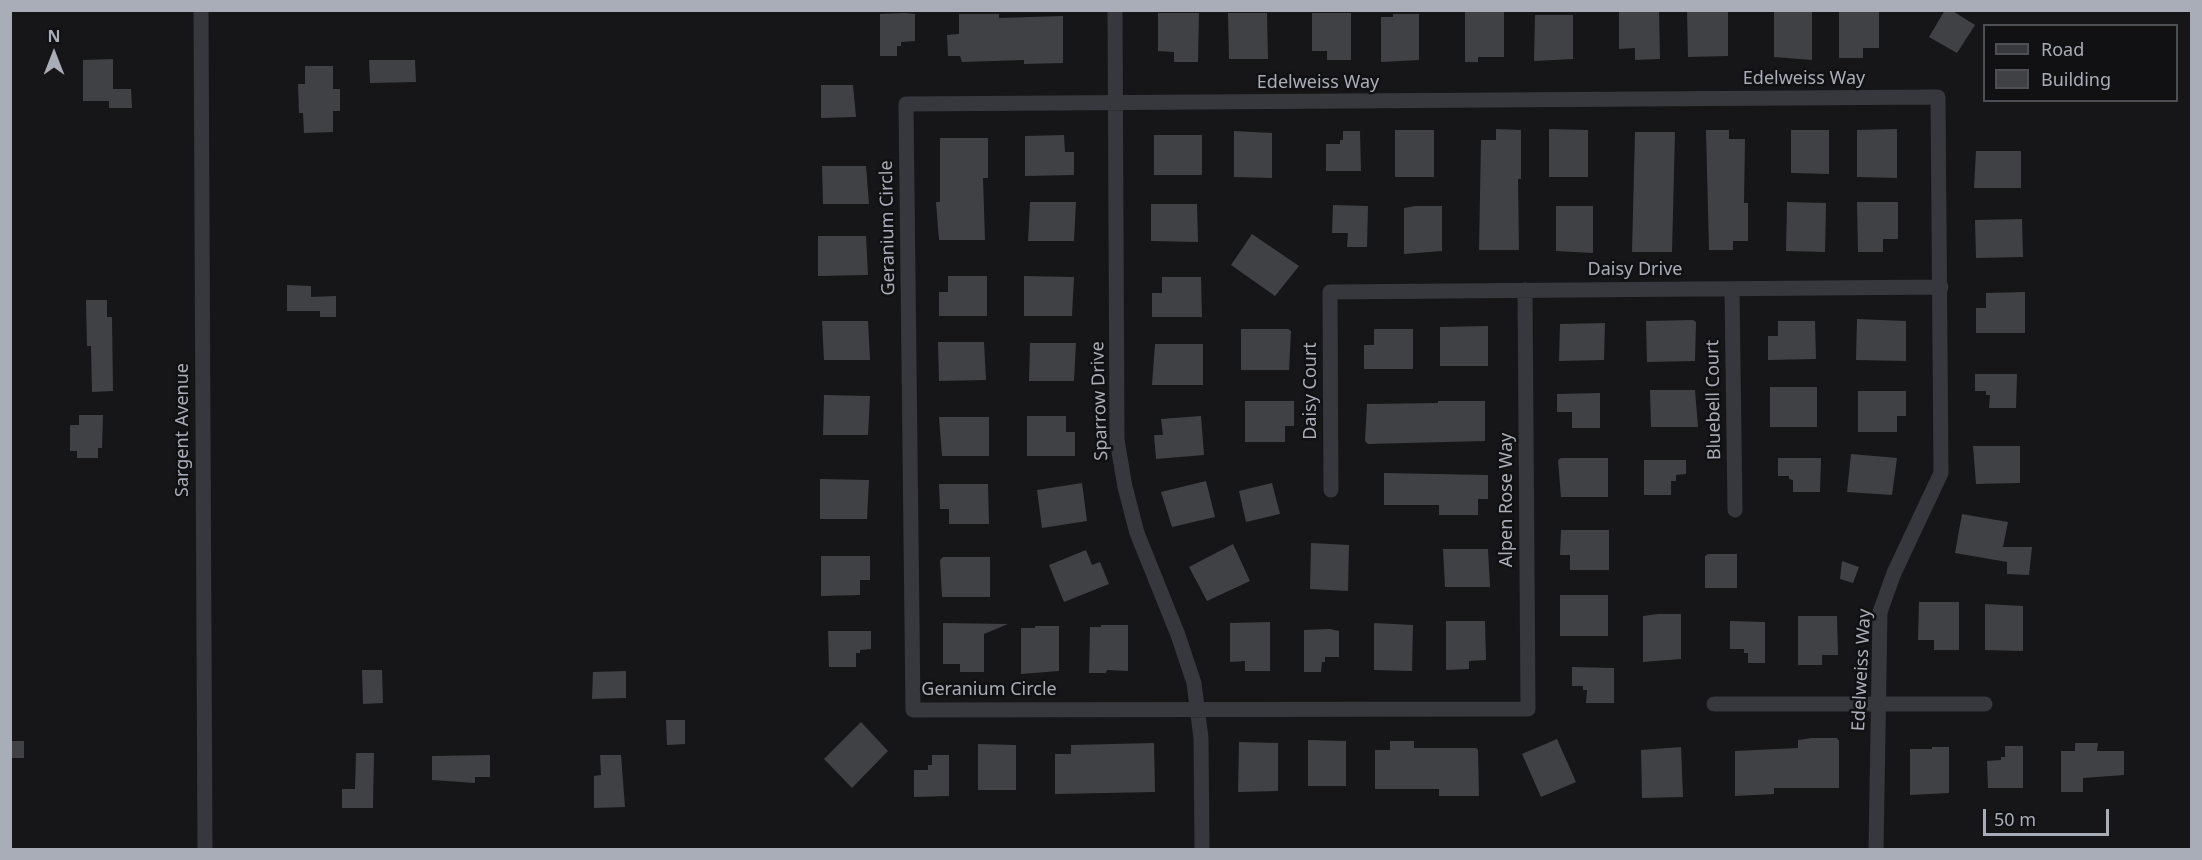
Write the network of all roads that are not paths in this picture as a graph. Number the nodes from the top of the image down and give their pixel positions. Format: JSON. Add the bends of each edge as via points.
{"nodes":[{"id":1,"x":201,"y":10,"type":"edge"},
{"id":2,"x":1115,"y":10,"type":"edge"},
{"id":3,"x":906,"y":104,"type":"joint"},
{"id":4,"x":1116,"y":104,"type":"junction"},
{"id":5,"x":1941,"y":287,"type":"junction"},
{"id":6,"x":1732,"y":289,"type":"junction"},
{"id":7,"x":1525,"y":290,"type":"junction"},
{"id":8,"x":1330,"y":292,"type":"joint"},
{"id":9,"x":1331,"y":490,"type":"dead end"},
{"id":10,"x":1735,"y":510,"type":"dead end"},
{"id":11,"x":1879,"y":703,"type":"junction"},
{"id":12,"x":1714,"y":704,"type":"dead end"},
{"id":13,"x":1985,"y":704,"type":"dead end"},
{"id":14,"x":1528,"y":709,"type":"joint"},
{"id":15,"x":1199,"y":710,"type":"junction"},
{"id":16,"x":205,"y":849,"type":"edge"},
{"id":17,"x":1202,"y":849,"type":"edge"},
{"id":18,"x":1876,"y":849,"type":"edge"}],
"edges":[{"from":1,"to":16,"type":"street","name":"Sargent Avenue"},
{"from":2,"to":4,"type":"street","name":"Sparrow Drive"},
{"from":3,"to":4,"type":"street","name":"Edelweiss Way"},
{"from":3,"to":15,"type":"street","name":"Geranium Circle","via":[[913,710]]},
{"from":4,"to":5,"type":"street","name":"Edelweiss Way","via":[[1938,97]]},
{"from":4,"to":15,"type":"street","name":"Sparrow Drive","via":[[1117,440],[1137,533],[1178,634]]},
{"from":5,"to":6,"type":"street","name":"Daisy Drive"},
{"from":5,"to":11,"type":"street","name":"Edelweiss Way","via":[[1941,473],[1880,612]]},
{"from":6,"to":7,"type":"street","name":"Daisy Drive"},
{"from":6,"to":10,"type":"street","name":"Bluebell Court"},
{"from":7,"to":8,"type":"street","name":"Daisy Drive"},
{"from":7,"to":14,"type":"street","name":"Alpen Rose Way"},
{"from":8,"to":9,"type":"street","name":"Daisy Court"},
{"from":11,"to":12,"type":"street"},
{"from":11,"to":13,"type":"street"},
{"from":11,"to":18,"type":"street","name":"Edelweiss Way"},
{"from":14,"to":15,"type":"street","name":"Geranium Circle"},
{"from":15,"to":17,"type":"street","name":"Sparrow Drive"}]}
